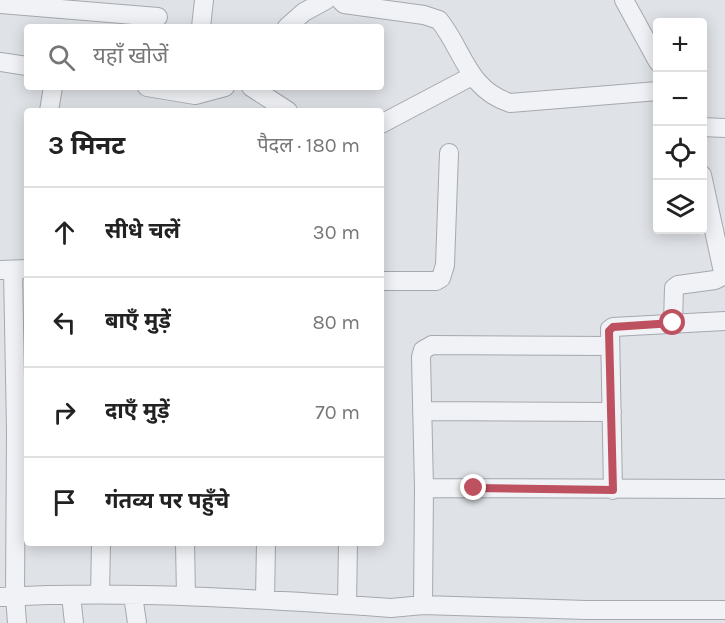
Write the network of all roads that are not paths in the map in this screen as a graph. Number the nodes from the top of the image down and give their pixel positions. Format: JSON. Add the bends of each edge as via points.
{"nodes":[{"id":1,"x":204,"y":0,"type":"edge"},
{"id":2,"x":326,"y":0,"type":"edge"},
{"id":3,"x":340,"y":0,"type":"edge"},
{"id":4,"x":624,"y":0,"type":"edge"},
{"id":5,"x":0,"y":4,"type":"edge"},
{"id":6,"x":73,"y":13,"type":"edge"},
{"id":7,"x":158,"y":17,"type":"dead end"},
{"id":8,"x":201,"y":24,"type":"edge"},
{"id":9,"x":290,"y":24,"type":"edge"},
{"id":10,"x":653,"y":54,"type":"edge"},
{"id":11,"x":0,"y":62,"type":"edge"},
{"id":12,"x":24,"y":66,"type":"edge"},
{"id":13,"x":472,"y":76,"type":"junction"},
{"id":14,"x":52,"y":90,"type":"edge"},
{"id":15,"x":160,"y":90,"type":"edge"},
{"id":16,"x":217,"y":90,"type":"edge"},
{"id":17,"x":257,"y":90,"type":"edge"},
{"id":18,"x":653,"y":92,"type":"edge"},
{"id":19,"x":194,"y":98,"type":"edge"},
{"id":20,"x":50,"y":108,"type":"edge"},
{"id":21,"x":282,"y":108,"type":"edge"},
{"id":22,"x":384,"y":122,"type":"edge"},
{"id":23,"x":707,"y":127,"type":"edge"},
{"id":24,"x":725,"y":128,"type":"edge"},
{"id":25,"x":449,"y":153,"type":"dead end"},
{"id":26,"x":704,"y":180,"type":"edge"},
{"id":27,"x":720,"y":234,"type":"edge"},
{"id":28,"x":13,"y":270,"type":"edge"},
{"id":29,"x":384,"y":281,"type":"edge"},
{"id":30,"x":725,"y":321,"type":"edge"},
{"id":31,"x":673,"y":323,"type":"junction"},
{"id":32,"x":8,"y":340,"type":"edge"},
{"id":33,"x":610,"y":346,"type":"junction"},
{"id":34,"x":422,"y":411,"type":"junction"},
{"id":35,"x":612,"y":412,"type":"junction"},
{"id":36,"x":14,"y":432,"type":"edge"},
{"id":37,"x":424,"y":488,"type":"junction"},
{"id":38,"x":725,"y":489,"type":"edge"},
{"id":39,"x":613,"y":490,"type":"junction"},
{"id":40,"x":101,"y":546,"type":"edge"},
{"id":41,"x":185,"y":546,"type":"edge"},
{"id":42,"x":266,"y":546,"type":"edge"},
{"id":43,"x":348,"y":546,"type":"edge"},
{"id":44,"x":100,"y":594,"type":"junction"},
{"id":45,"x":71,"y":595,"type":"junction"},
{"id":46,"x":133,"y":595,"type":"junction"},
{"id":47,"x":186,"y":595,"type":"junction"},
{"id":48,"x":7,"y":597,"type":"edge"},
{"id":49,"x":265,"y":599,"type":"junction"},
{"id":50,"x":347,"y":605,"type":"junction"},
{"id":51,"x":423,"y":605,"type":"junction"},
{"id":52,"x":725,"y":610,"type":"edge"},
{"id":53,"x":391,"y":616,"type":"edge"},
{"id":54,"x":17,"y":623,"type":"edge"},
{"id":55,"x":74,"y":623,"type":"edge"},
{"id":56,"x":137,"y":623,"type":"edge"}],
"edges":[{"from":1,"to":8,"type":"street"},
{"from":2,"to":9,"type":"street"},
{"from":3,"to":13,"type":"street","via":[[344,4],[440,20]]},
{"from":4,"to":10,"type":"street"},
{"from":5,"to":6,"type":"street"},
{"from":6,"to":7,"type":"street"},
{"from":11,"to":12,"type":"street"},
{"from":13,"to":18,"type":"street","via":[[496,99],[510,103]]},
{"from":13,"to":22,"type":"street"},
{"from":14,"to":20,"type":"street"},
{"from":15,"to":19,"type":"street"},
{"from":16,"to":19,"type":"street"},
{"from":17,"to":21,"type":"street"},
{"from":23,"to":24,"type":"street"},
{"from":25,"to":29,"type":"street","via":[[445,265],[441,278]]},
{"from":26,"to":27,"type":"street"},
{"from":27,"to":31,"type":"street","via":[[721,278],[674,288]]},
{"from":28,"to":32,"type":"street"},
{"from":30,"to":31,"type":"street"},
{"from":31,"to":33,"type":"street","via":[[611,327]]},
{"from":32,"to":36,"type":"street"},
{"from":33,"to":34,"type":"street","via":[[432,345],[423,350],[421,357]]},
{"from":33,"to":35,"type":"street"},
{"from":34,"to":35,"type":"street"},
{"from":34,"to":37,"type":"street"},
{"from":35,"to":39,"type":"street"},
{"from":36,"to":48,"type":"street"},
{"from":37,"to":39,"type":"street"},
{"from":37,"to":51,"type":"street"},
{"from":38,"to":39,"type":"street"},
{"from":40,"to":44,"type":"street"},
{"from":41,"to":47,"type":"street"},
{"from":42,"to":49,"type":"street"},
{"from":43,"to":50,"type":"street"},
{"from":44,"to":45,"type":"street"},
{"from":44,"to":46,"type":"street"},
{"from":45,"to":48,"type":"street"},
{"from":45,"to":55,"type":"street"},
{"from":46,"to":47,"type":"street"},
{"from":46,"to":56,"type":"street"},
{"from":47,"to":49,"type":"street"},
{"from":48,"to":54,"type":"street"},
{"from":49,"to":50,"type":"street"},
{"from":50,"to":53,"type":"street"},
{"from":51,"to":52,"type":"street"},
{"from":51,"to":53,"type":"street"}]}
